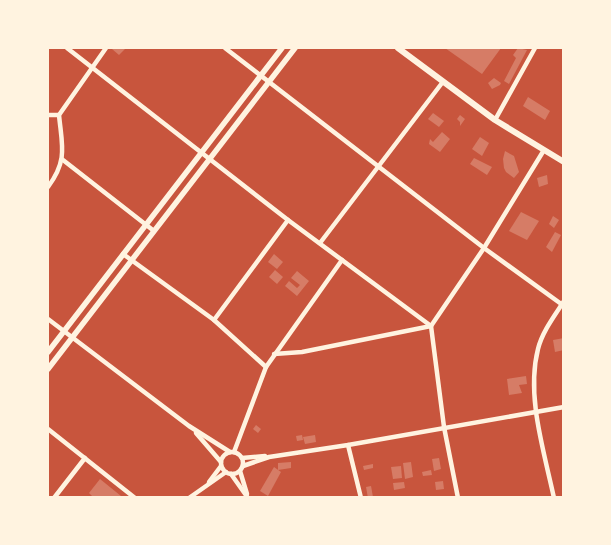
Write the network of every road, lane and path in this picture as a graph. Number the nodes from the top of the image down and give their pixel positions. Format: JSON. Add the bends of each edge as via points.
{"nodes":[{"id":1,"x":67,"y":48,"type":"edge"},
{"id":2,"x":106,"y":48,"type":"edge"},
{"id":3,"x":225,"y":48,"type":"edge"},
{"id":4,"x":282,"y":48,"type":"edge"},
{"id":5,"x":295,"y":48,"type":"edge"},
{"id":6,"x":398,"y":48,"type":"edge"},
{"id":7,"x":535,"y":48,"type":"edge"},
{"id":8,"x":91,"y":67,"type":"junction"},
{"id":9,"x":260,"y":76,"type":"junction"},
{"id":10,"x":269,"y":83,"type":"junction"},
{"id":11,"x":442,"y":83,"type":"junction"},
{"id":12,"x":48,"y":115,"type":"edge"},
{"id":13,"x":59,"y":115,"type":"junction"},
{"id":14,"x":495,"y":120,"type":"junction"},
{"id":15,"x":544,"y":150,"type":"junction"},
{"id":16,"x":203,"y":151,"type":"junction"},
{"id":17,"x":211,"y":158,"type":"junction"},
{"id":18,"x":63,"y":160,"type":"junction"},
{"id":19,"x":564,"y":162,"type":"edge"},
{"id":20,"x":379,"y":167,"type":"junction"},
{"id":21,"x":48,"y":187,"type":"edge"},
{"id":22,"x":288,"y":220,"type":"junction"},
{"id":23,"x":146,"y":224,"type":"junction"},
{"id":24,"x":154,"y":231,"type":"junction"},
{"id":25,"x":320,"y":243,"type":"junction"},
{"id":26,"x":484,"y":248,"type":"junction"},
{"id":27,"x":123,"y":254,"type":"junction"},
{"id":28,"x":132,"y":260,"type":"junction"},
{"id":29,"x":342,"y":260,"type":"junction"},
{"id":30,"x":564,"y":301,"type":"edge"},
{"id":31,"x":562,"y":306,"type":"edge"},
{"id":32,"x":48,"y":319,"type":"edge"},
{"id":33,"x":214,"y":320,"type":"junction"},
{"id":34,"x":431,"y":326,"type":"junction"},
{"id":35,"x":63,"y":331,"type":"junction"},
{"id":36,"x":72,"y":338,"type":"junction"},
{"id":37,"x":48,"y":352,"type":"edge"},
{"id":38,"x":274,"y":354,"type":"junction"},
{"id":39,"x":266,"y":367,"type":"junction"},
{"id":40,"x":48,"y":369,"type":"edge"},
{"id":41,"x":564,"y":407,"type":"edge"},
{"id":42,"x":536,"y":411,"type":"junction"},
{"id":43,"x":189,"y":426,"type":"junction"},
{"id":44,"x":444,"y":427,"type":"junction"},
{"id":45,"x":48,"y":429,"type":"edge"},
{"id":46,"x":348,"y":445,"type":"junction"},
{"id":47,"x":232,"y":452,"type":"junction"},
{"id":48,"x":269,"y":456,"type":"junction"},
{"id":49,"x":85,"y":458,"type":"junction"},
{"id":50,"x":242,"y":458,"type":"junction"},
{"id":51,"x":221,"y":464,"type":"junction"},
{"id":52,"x":243,"y":466,"type":"junction"},
{"id":53,"x":240,"y":471,"type":"junction"},
{"id":54,"x":226,"y":472,"type":"junction"},
{"id":55,"x":231,"y":474,"type":"junction"},
{"id":56,"x":208,"y":484,"type":"junction"},
{"id":57,"x":54,"y":498,"type":"edge"},
{"id":58,"x":135,"y":498,"type":"edge"},
{"id":59,"x":189,"y":498,"type":"edge"},
{"id":60,"x":248,"y":498,"type":"edge"},
{"id":61,"x":361,"y":498,"type":"edge"},
{"id":62,"x":458,"y":498,"type":"edge"},
{"id":63,"x":554,"y":498,"type":"edge"}],
"edges":[{"from":1,"to":8,"type":"street"},
{"from":2,"to":8,"type":"street"},
{"from":3,"to":9,"type":"street"},
{"from":4,"to":9,"type":"street"},
{"from":5,"to":10,"type":"street"},
{"from":6,"to":11,"type":"main road"},
{"from":7,"to":14,"type":"street"},
{"from":8,"to":13,"type":"street"},
{"from":8,"to":16,"type":"street"},
{"from":9,"to":10,"type":"street"},
{"from":9,"to":16,"type":"street"},
{"from":10,"to":17,"type":"street"},
{"from":10,"to":20,"type":"street"},
{"from":11,"to":14,"type":"main road"},
{"from":11,"to":20,"type":"street"},
{"from":12,"to":13,"type":"street"},
{"from":13,"to":18,"type":"street"},
{"from":14,"to":15,"type":"main road"},
{"from":15,"to":19,"type":"main road"},
{"from":15,"to":26,"type":"street"},
{"from":16,"to":17,"type":"street"},
{"from":16,"to":23,"type":"street"},
{"from":17,"to":22,"type":"street"},
{"from":17,"to":24,"type":"street"},
{"from":18,"to":21,"type":"street"},
{"from":18,"to":23,"type":"street"},
{"from":20,"to":25,"type":"street"},
{"from":20,"to":26,"type":"street"},
{"from":22,"to":25,"type":"street"},
{"from":22,"to":33,"type":"street"},
{"from":23,"to":24,"type":"street"},
{"from":23,"to":27,"type":"street"},
{"from":24,"to":28,"type":"street"},
{"from":25,"to":29,"type":"street"},
{"from":26,"to":31,"type":"street"},
{"from":26,"to":34,"type":"street"},
{"from":27,"to":28,"type":"street"},
{"from":27,"to":35,"type":"street"},
{"from":28,"to":33,"type":"street"},
{"from":28,"to":36,"type":"street"},
{"from":29,"to":34,"type":"street"},
{"from":29,"to":38,"type":"street"},
{"from":30,"to":31,"type":"street"},
{"from":31,"to":42,"type":"street","via":[[538,346],[534,368]]},
{"from":32,"to":35,"type":"street"},
{"from":33,"to":39,"type":"street"},
{"from":34,"to":38,"type":"street","via":[[302,352]]},
{"from":34,"to":44,"type":"street"},
{"from":35,"to":36,"type":"street"},
{"from":35,"to":37,"type":"street"},
{"from":36,"to":40,"type":"street"},
{"from":36,"to":43,"type":"street"},
{"from":38,"to":39,"type":"street"},
{"from":39,"to":47,"type":"street"},
{"from":41,"to":42,"type":"street"},
{"from":42,"to":44,"type":"street"},
{"from":42,"to":63,"type":"street"},
{"from":43,"to":47,"type":"street"},
{"from":43,"to":51,"type":"street"},
{"from":44,"to":46,"type":"street"},
{"from":44,"to":62,"type":"street"},
{"from":45,"to":49,"type":"street"},
{"from":46,"to":48,"type":"street"},
{"from":46,"to":61,"type":"street"},
{"from":47,"to":50,"type":"street"},
{"from":47,"to":51,"type":"street","via":[[226,454]]},
{"from":48,"to":50,"type":"street"},
{"from":48,"to":52,"type":"street"},
{"from":49,"to":57,"type":"street"},
{"from":49,"to":58,"type":"street"},
{"from":50,"to":52,"type":"street"},
{"from":51,"to":54,"type":"street"},
{"from":51,"to":56,"type":"street"},
{"from":52,"to":53,"type":"street"},
{"from":53,"to":55,"type":"street"},
{"from":53,"to":60,"type":"street"},
{"from":54,"to":55,"type":"street"},
{"from":54,"to":56,"type":"street"},
{"from":55,"to":60,"type":"street"},
{"from":56,"to":59,"type":"street"}]}
